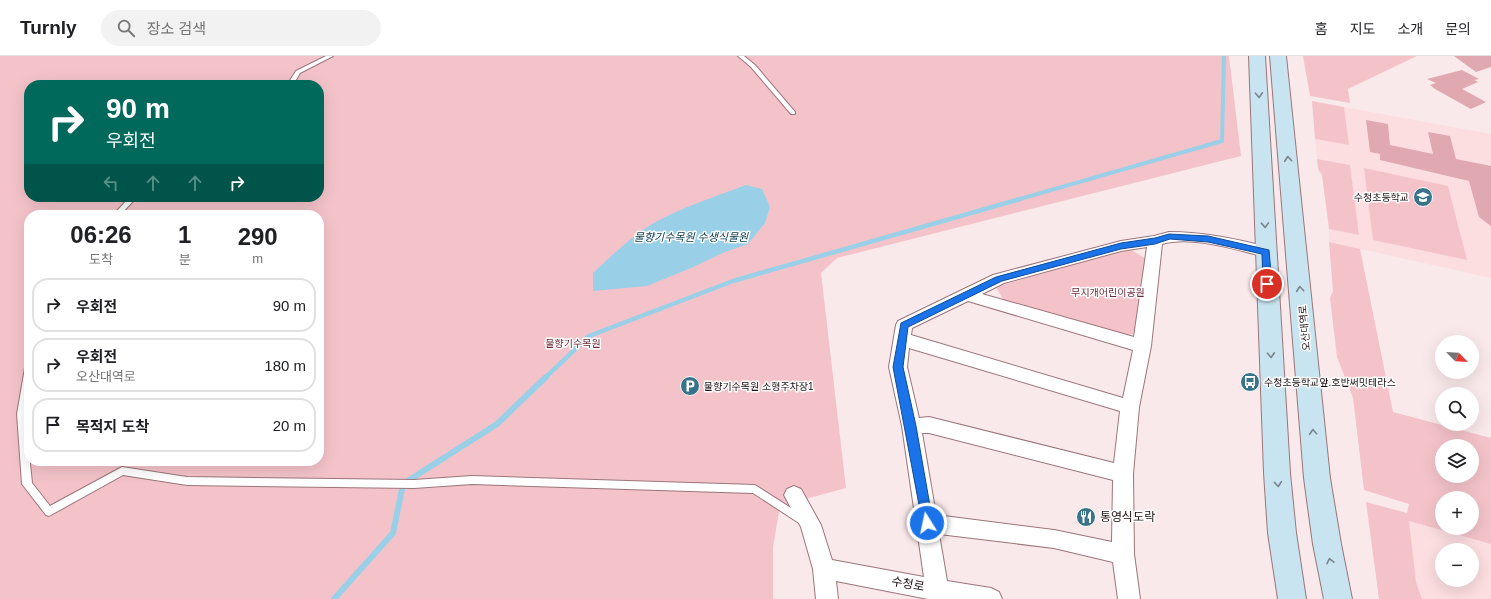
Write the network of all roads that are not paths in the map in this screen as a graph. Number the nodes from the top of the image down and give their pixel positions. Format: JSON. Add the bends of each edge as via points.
{"nodes":[{"id":1,"x":330,"y":56,"type":"edge"},
{"id":2,"x":741,"y":56,"type":"edge"},
{"id":3,"x":1257,"y":56,"type":"edge"},
{"id":4,"x":1278,"y":56,"type":"edge"},
{"id":5,"x":293,"y":80,"type":"edge"},
{"id":6,"x":793,"y":113,"type":"dead end"},
{"id":7,"x":129,"y":202,"type":"edge"},
{"id":8,"x":121,"y":210,"type":"edge"},
{"id":9,"x":1155,"y":241,"type":"junction"},
{"id":10,"x":1266,"y":252,"type":"junction"},
{"id":11,"x":967,"y":295,"type":"junction"},
{"id":12,"x":902,"y":339,"type":"junction"},
{"id":13,"x":1142,"y":346,"type":"junction"},
{"id":14,"x":24,"y":397,"type":"edge"},
{"id":15,"x":1130,"y":407,"type":"junction"},
{"id":16,"x":911,"y":426,"type":"junction"},
{"id":17,"x":24,"y":449,"type":"edge"},
{"id":18,"x":25,"y":466,"type":"edge"},
{"id":19,"x":1124,"y":474,"type":"junction"},
{"id":20,"x":794,"y":495,"type":"dead end"},
{"id":21,"x":927,"y":523,"type":"junction"},
{"id":22,"x":811,"y":525,"type":"junction"},
{"id":23,"x":1123,"y":554,"type":"junction"},
{"id":24,"x":824,"y":569,"type":"junction"},
{"id":25,"x":938,"y":594,"type":"edge"},
{"id":26,"x":827,"y":599,"type":"edge"},
{"id":27,"x":991,"y":599,"type":"edge"},
{"id":28,"x":1129,"y":599,"type":"edge"},
{"id":29,"x":1292,"y":599,"type":"edge"},
{"id":30,"x":1338,"y":599,"type":"edge"}],
"edges":[{"from":1,"to":5,"type":"lane","via":[[298,72]]},
{"from":2,"to":6,"type":"lane","via":[[753,66]]},
{"from":3,"to":10,"type":"main road","one_way":true},
{"from":30,"to":4,"type":"main road","name":"오산대역로","one_way":true,"via":[[1317,478]]},
{"from":7,"to":8,"type":"lane"},
{"from":9,"to":10,"type":"street","via":[[1169,237],[1192,237]]},
{"from":9,"to":11,"type":"street","via":[[1121,246],[999,279]]},
{"from":9,"to":13,"type":"street"},
{"from":10,"to":29,"type":"main road","one_way":true,"via":[[1280,518]]},
{"from":11,"to":12,"type":"street","via":[[904,325]]},
{"from":11,"to":13,"type":"street"},
{"from":12,"to":15,"type":"street"},
{"from":12,"to":16,"type":"street","via":[[898,367]]},
{"from":13,"to":15,"type":"street"},
{"from":14,"to":17,"type":"lane","via":[[21,414]]},
{"from":15,"to":19,"type":"street"},
{"from":16,"to":19,"type":"street","via":[[929,425]]},
{"from":16,"to":21,"type":"street"},
{"from":18,"to":22,"type":"lane","via":[[27,484],[49,512],[122,471],[187,481],[414,484],[461,481],[755,489]]},
{"from":19,"to":23,"type":"street"},
{"from":20,"to":22,"type":"street"},
{"from":21,"to":23,"type":"street","via":[[1054,539]]},
{"from":21,"to":25,"type":"street"},
{"from":22,"to":24,"type":"street"},
{"from":23,"to":28,"type":"street"},
{"from":24,"to":25,"type":"street","name":"수청로"},
{"from":24,"to":26,"type":"street"},
{"from":25,"to":27,"type":"street","name":"수청로"}]}
